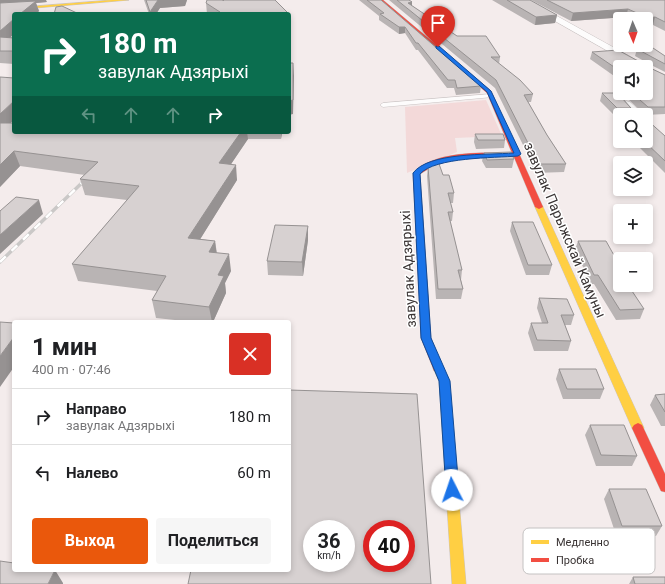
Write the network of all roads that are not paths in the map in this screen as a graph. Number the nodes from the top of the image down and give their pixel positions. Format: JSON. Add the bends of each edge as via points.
{"nodes":[{"id":1,"x":126,"y":0,"type":"edge"},
{"id":2,"x":381,"y":0,"type":"edge"},
{"id":3,"x":522,"y":0,"type":"edge"},
{"id":4,"x":0,"y":10,"type":"edge"},
{"id":5,"x":631,"y":60,"type":"edge"},
{"id":6,"x":491,"y":96,"type":"junction"},
{"id":7,"x":383,"y":105,"type":"dead end"},
{"id":8,"x":626,"y":105,"type":"edge"},
{"id":9,"x":630,"y":108,"type":"edge"},
{"id":10,"x":518,"y":154,"type":"junction"},
{"id":11,"x":665,"y":487,"type":"edge"},
{"id":12,"x":459,"y":584,"type":"edge"}],
"edges":[{"from":1,"to":4,"type":"street"},
{"from":2,"to":6,"type":"street","name":"завулак Парыжскай Камуны","via":[[471,75]]},
{"from":3,"to":5,"type":"street"},
{"from":6,"to":7,"type":"lane"},
{"from":6,"to":10,"type":"street","name":"завулак Парыжскай Камуны"},
{"from":8,"to":9,"type":"street"},
{"from":10,"to":11,"type":"street","name":"завулак Парыжскай Камуны","via":[[527,180]]},
{"from":10,"to":12,"type":"street","name":"завулак Адзярыхі","via":[[440,160],[422,167],[416,173],[426,338],[444,381]]}]}
